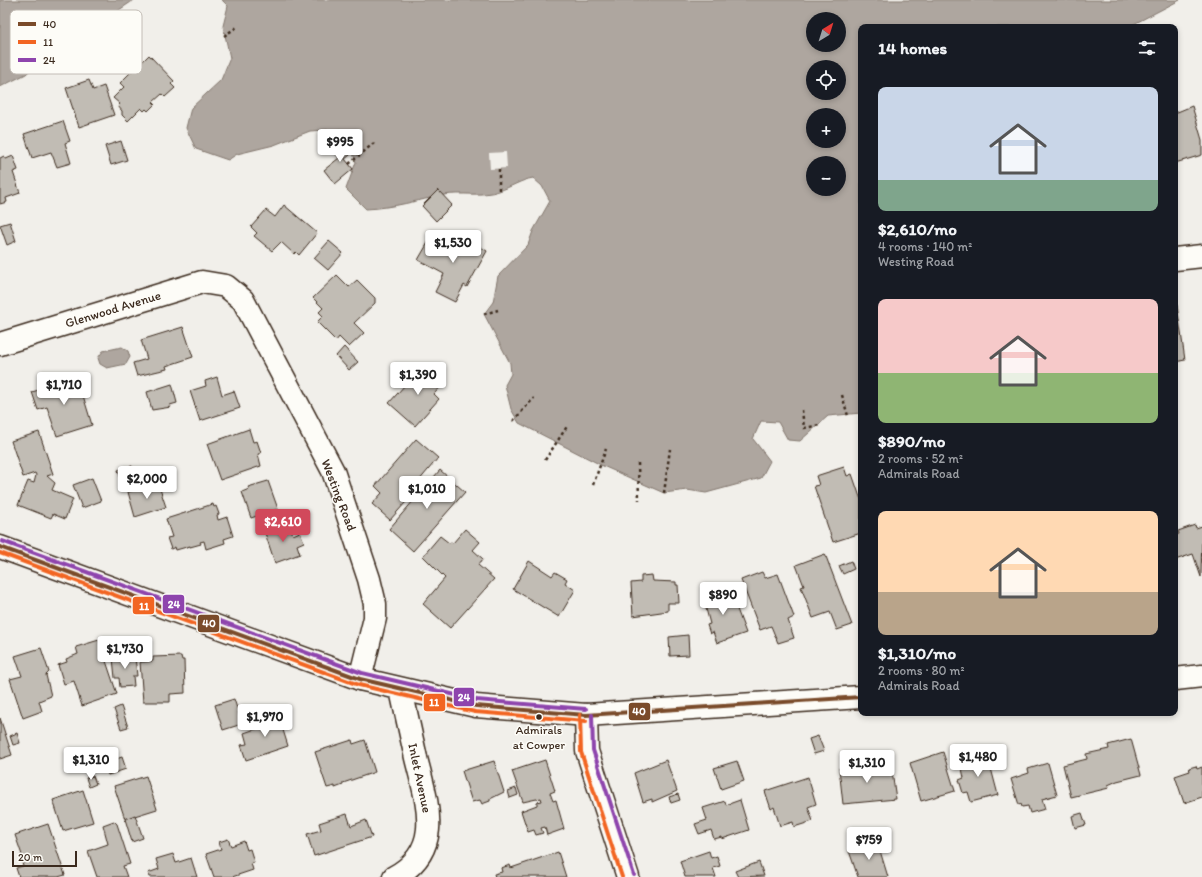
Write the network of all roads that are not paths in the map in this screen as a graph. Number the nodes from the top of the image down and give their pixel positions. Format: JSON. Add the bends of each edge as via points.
{"nodes":[{"id":1,"x":1202,"y":256,"type":"edge"},
{"id":2,"x":1178,"y":259,"type":"edge"},
{"id":3,"x":226,"y":286,"type":"joint"},
{"id":4,"x":0,"y":344,"type":"edge"},
{"id":5,"x":0,"y":547,"type":"edge"},
{"id":6,"x":1202,"y":676,"type":"edge"},
{"id":7,"x":360,"y":679,"type":"junction"},
{"id":8,"x":1178,"y":679,"type":"edge"},
{"id":9,"x":401,"y":690,"type":"junction"},
{"id":10,"x":858,"y":697,"type":"edge"},
{"id":11,"x":586,"y":716,"type":"junction"},
{"id":12,"x":394,"y":877,"type":"edge"},
{"id":13,"x":628,"y":877,"type":"edge"}],
"edges":[{"from":1,"to":2,"type":"street"},
{"from":3,"to":4,"type":"street","name":"Glenwood Avenue","via":[[202,282]]},
{"from":3,"to":7,"type":"street","name":"Westing Road","via":[[243,300],[333,471],[375,604],[375,618]]},
{"from":5,"to":7,"type":"street"},
{"from":6,"to":8,"type":"street"},
{"from":7,"to":9,"type":"street"},
{"from":9,"to":11,"type":"street","via":[[476,706]]},
{"from":9,"to":12,"type":"street","name":"Inlet Avenue","via":[[429,812],[428,834],[419,855],[406,870]]},
{"from":10,"to":11,"type":"street"},
{"from":11,"to":13,"type":"street","via":[[587,751]]}]}
